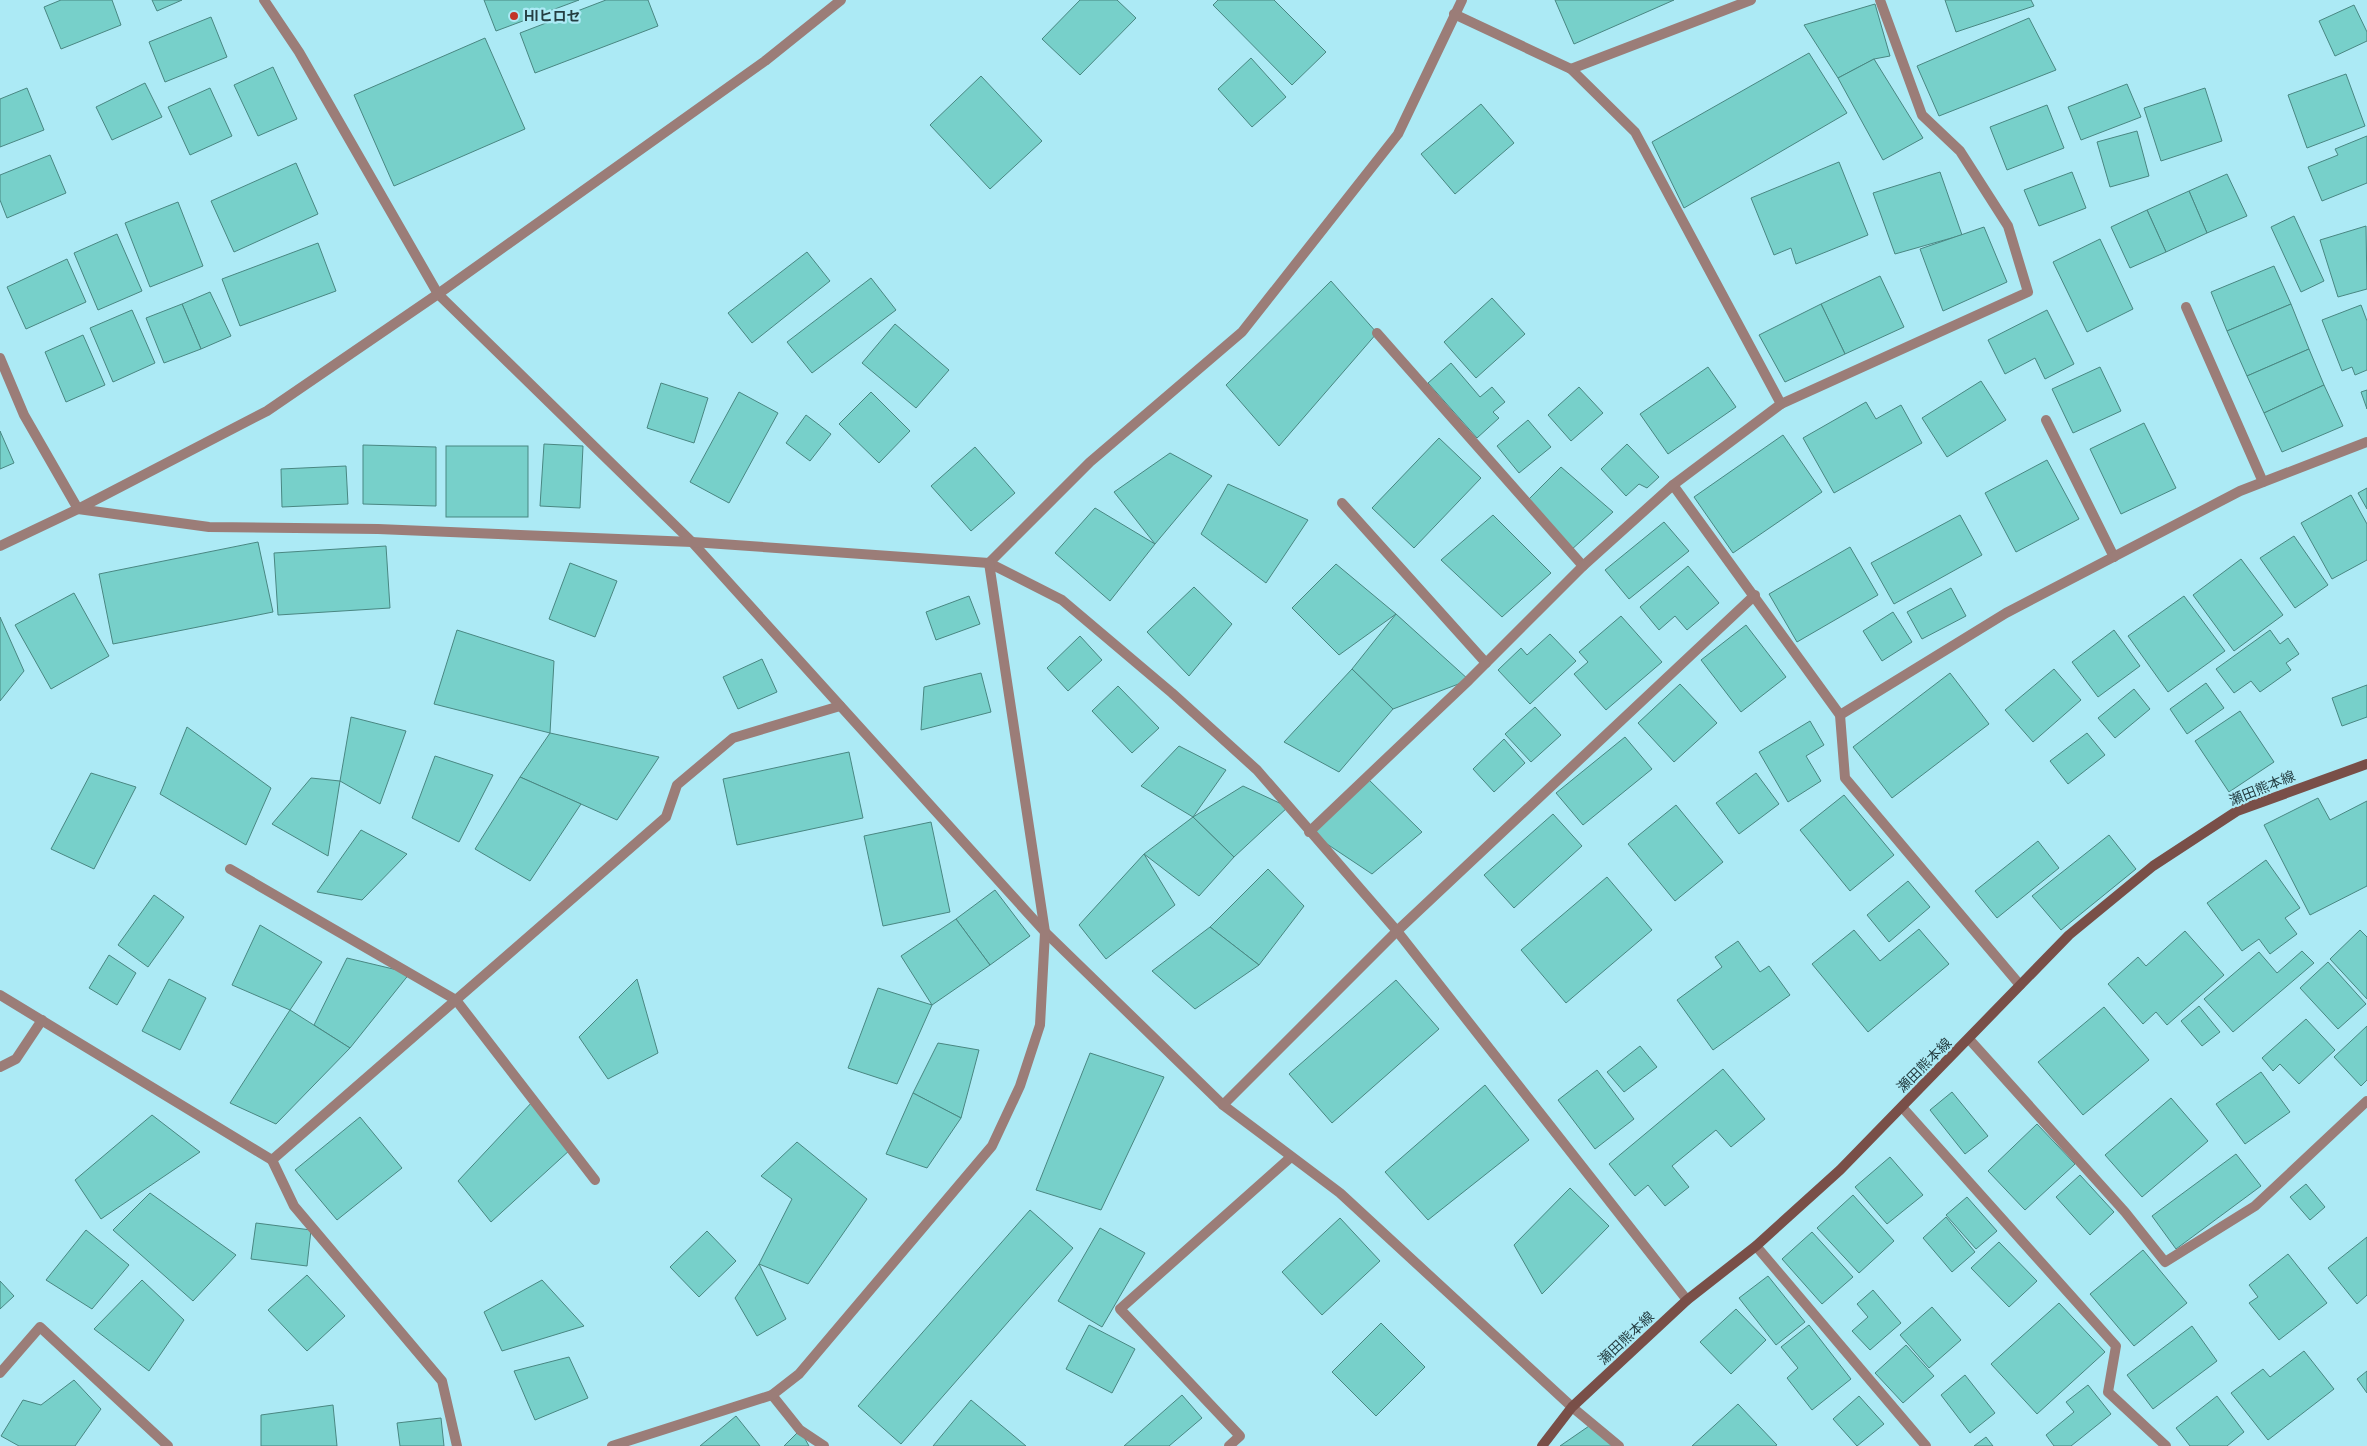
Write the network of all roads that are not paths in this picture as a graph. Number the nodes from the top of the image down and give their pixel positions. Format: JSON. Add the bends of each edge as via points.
{"nodes":[{"id":1,"x":264,"y":0,"type":"edge"},
{"id":2,"x":841,"y":0,"type":"edge"},
{"id":3,"x":1462,"y":0,"type":"edge"},
{"id":4,"x":1751,"y":0,"type":"edge"},
{"id":5,"x":1880,"y":0,"type":"edge"},
{"id":6,"x":1454,"y":14,"type":"junction"},
{"id":7,"x":1572,"y":69,"type":"junction"},
{"id":8,"x":438,"y":294,"type":"junction"},
{"id":9,"x":2186,"y":307,"type":"dead end"},
{"id":10,"x":1377,"y":333,"type":"dead end"},
{"id":11,"x":0,"y":358,"type":"edge"},
{"id":12,"x":1781,"y":404,"type":"junction"},
{"id":13,"x":2046,"y":420,"type":"dead end"},
{"id":14,"x":2367,"y":442,"type":"edge"},
{"id":15,"x":2264,"y":482,"type":"junction"},
{"id":16,"x":1673,"y":485,"type":"junction"},
{"id":17,"x":1342,"y":503,"type":"dead end"},
{"id":18,"x":78,"y":509,"type":"junction"},
{"id":19,"x":692,"y":542,"type":"junction"},
{"id":20,"x":0,"y":546,"type":"edge"},
{"id":21,"x":2114,"y":557,"type":"junction"},
{"id":22,"x":989,"y":563,"type":"junction"},
{"id":23,"x":1583,"y":566,"type":"junction"},
{"id":24,"x":1755,"y":595,"type":"junction"},
{"id":25,"x":1486,"y":663,"type":"junction"},
{"id":26,"x":840,"y":706,"type":"junction"},
{"id":27,"x":1840,"y":715,"type":"junction"},
{"id":28,"x":2367,"y":764,"type":"edge"},
{"id":29,"x":1309,"y":832,"type":"junction"},
{"id":30,"x":230,"y":869,"type":"dead end"},
{"id":31,"x":1397,"y":931,"type":"junction"},
{"id":32,"x":1045,"y":932,"type":"junction"},
{"id":33,"x":2020,"y":985,"type":"junction"},
{"id":34,"x":0,"y":995,"type":"edge"},
{"id":35,"x":456,"y":1000,"type":"junction"},
{"id":36,"x":42,"y":1020,"type":"junction"},
{"id":37,"x":1969,"y":1039,"type":"junction"},
{"id":38,"x":0,"y":1067,"type":"edge"},
{"id":39,"x":2367,"y":1101,"type":"edge"},
{"id":40,"x":1223,"y":1105,"type":"junction"},
{"id":41,"x":1902,"y":1106,"type":"junction"},
{"id":42,"x":1291,"y":1157,"type":"junction"},
{"id":43,"x":272,"y":1160,"type":"junction"},
{"id":44,"x":595,"y":1180,"type":"dead end"},
{"id":45,"x":1756,"y":1246,"type":"junction"},
{"id":46,"x":1687,"y":1300,"type":"junction"},
{"id":47,"x":0,"y":1373,"type":"edge"},
{"id":48,"x":772,"y":1395,"type":"junction"},
{"id":49,"x":1572,"y":1407,"type":"junction"},
{"id":50,"x":168,"y":1446,"type":"edge"},
{"id":51,"x":457,"y":1446,"type":"edge"},
{"id":52,"x":612,"y":1446,"type":"edge"},
{"id":53,"x":824,"y":1446,"type":"edge"},
{"id":54,"x":1229,"y":1446,"type":"edge"},
{"id":55,"x":1542,"y":1446,"type":"edge"},
{"id":56,"x":1619,"y":1446,"type":"edge"},
{"id":57,"x":1926,"y":1446,"type":"edge"},
{"id":58,"x":2166,"y":1446,"type":"edge"}],
"edges":[{"from":1,"to":8,"type":"street","via":[[299,52]]},
{"from":2,"to":8,"type":"street","via":[[765,61]]},
{"from":3,"to":6,"type":"street"},
{"from":4,"to":7,"type":"street"},
{"from":5,"to":12,"type":"street","via":[[1922,115],[1960,151],[2008,226],[2028,292]]},
{"from":6,"to":7,"type":"street"},
{"from":6,"to":22,"type":"street","via":[[1398,134],[1242,332],[1090,462]]},
{"from":7,"to":12,"type":"street","via":[[1635,132]]},
{"from":8,"to":18,"type":"street","via":[[267,411]]},
{"from":8,"to":19,"type":"street"},
{"from":9,"to":15,"type":"street"},
{"from":10,"to":23,"type":"street"},
{"from":11,"to":18,"type":"street","via":[[24,415]]},
{"from":12,"to":16,"type":"street"},
{"from":13,"to":21,"type":"street"},
{"from":14,"to":15,"type":"street"},
{"from":15,"to":21,"type":"street","via":[[2240,491]]},
{"from":16,"to":23,"type":"street"},
{"from":16,"to":24,"type":"street"},
{"from":17,"to":25,"type":"street"},
{"from":18,"to":19,"type":"street","via":[[209,527],[378,529]]},
{"from":18,"to":20,"type":"street"},
{"from":19,"to":22,"type":"street"},
{"from":19,"to":26,"type":"street"},
{"from":21,"to":27,"type":"street","via":[[2006,613]]},
{"from":22,"to":29,"type":"street","via":[[1062,600],[1257,770]]},
{"from":22,"to":32,"type":"street"},
{"from":23,"to":25,"type":"street"},
{"from":24,"to":27,"type":"street"},
{"from":24,"to":31,"type":"street"},
{"from":25,"to":29,"type":"street"},
{"from":26,"to":32,"type":"street"},
{"from":26,"to":35,"type":"street","via":[[733,738],[677,785],[666,817]]},
{"from":27,"to":33,"type":"street","via":[[1845,778]]},
{"from":28,"to":33,"type":"main road","name":"瀬田熊本線","via":[[2237,811],[2153,866],[2068,935]]},
{"from":29,"to":31,"type":"street"},
{"from":30,"to":35,"type":"street"},
{"from":31,"to":40,"type":"street"},
{"from":31,"to":46,"type":"street"},
{"from":32,"to":40,"type":"street"},
{"from":32,"to":48,"type":"street","via":[[1040,1025],[1020,1086],[992,1146],[799,1374]]},
{"from":33,"to":37,"type":"main road","name":"瀬田熊本線"},
{"from":34,"to":36,"type":"street"},
{"from":35,"to":43,"type":"street"},
{"from":35,"to":44,"type":"street"},
{"from":36,"to":38,"type":"street","via":[[16,1059]]},
{"from":36,"to":43,"type":"street"},
{"from":37,"to":39,"type":"street","via":[[2125,1212],[2165,1262],[2256,1206]]},
{"from":37,"to":41,"type":"main road","name":"瀬田熊本線"},
{"from":40,"to":42,"type":"street"},
{"from":41,"to":45,"type":"main road","name":"瀬田熊本線","via":[[1840,1170]]},
{"from":41,"to":58,"type":"street","via":[[2116,1346],[2108,1392]]},
{"from":42,"to":49,"type":"street","via":[[1340,1193]]},
{"from":42,"to":54,"type":"street","via":[[1120,1309],[1240,1436]]},
{"from":43,"to":51,"type":"street","via":[[294,1206],[442,1381]]},
{"from":45,"to":46,"type":"main road","name":"瀬田熊本線"},
{"from":45,"to":57,"type":"street"},
{"from":46,"to":49,"type":"main road","name":"瀬田熊本線"},
{"from":47,"to":50,"type":"street","via":[[40,1327]]},
{"from":48,"to":52,"type":"street"},
{"from":48,"to":53,"type":"street","via":[[800,1430]]},
{"from":49,"to":55,"type":"main road","name":"瀬田熊本線"},
{"from":49,"to":56,"type":"street"}]}
